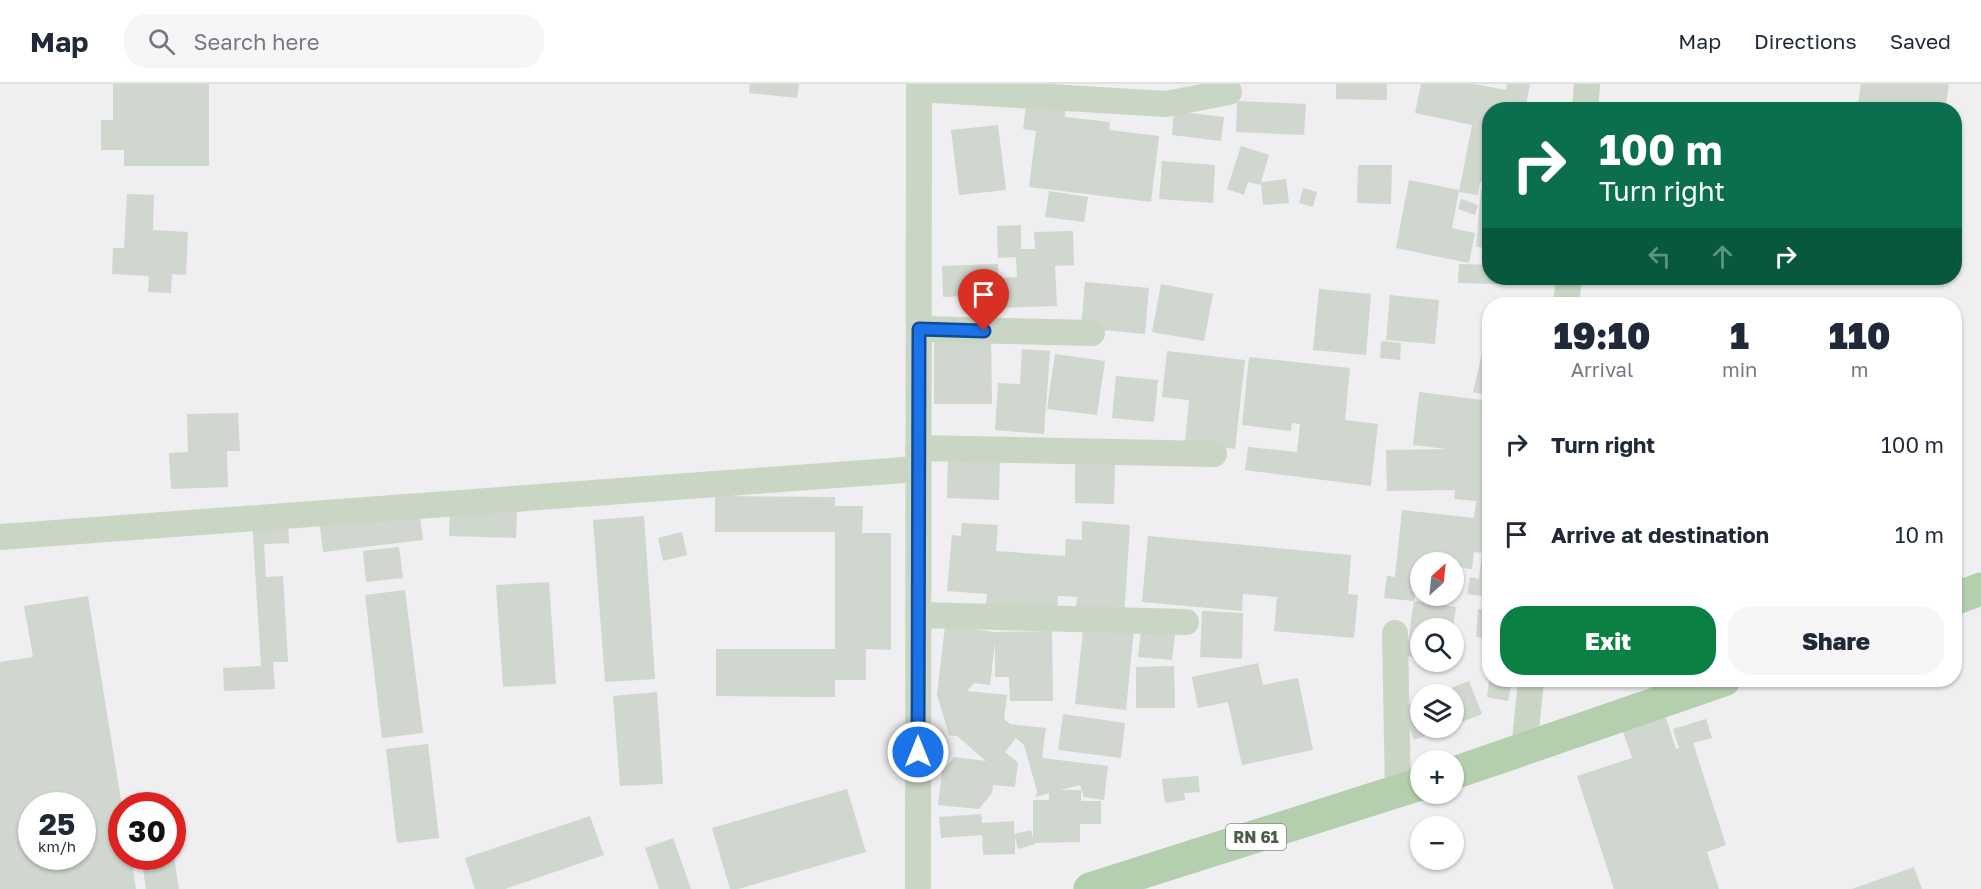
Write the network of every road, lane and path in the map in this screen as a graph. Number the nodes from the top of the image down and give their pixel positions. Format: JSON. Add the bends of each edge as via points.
{"nodes":[{"id":1,"x":1587,"y":84,"type":"edge"},
{"id":2,"x":919,"y":86,"type":"edge"},
{"id":3,"x":1229,"y":92,"type":"dead end"},
{"id":4,"x":1586,"y":102,"type":"edge"},
{"id":5,"x":919,"y":329,"type":"junction"},
{"id":6,"x":1092,"y":333,"type":"dead end"},
{"id":7,"x":1214,"y":454,"type":"dead end"},
{"id":8,"x":918,"y":459,"type":"junction"},
{"id":9,"x":0,"y":537,"type":"edge"},
{"id":10,"x":1981,"y":589,"type":"edge"},
{"id":11,"x":1962,"y":596,"type":"edge"},
{"id":12,"x":918,"y":615,"type":"junction"},
{"id":13,"x":1186,"y":622,"type":"dead end"},
{"id":14,"x":1395,"y":633,"type":"dead end"},
{"id":15,"x":1530,"y":687,"type":"edge"},
{"id":16,"x":1704,"y":687,"type":"edge"},
{"id":17,"x":1524,"y":750,"type":"junction"},
{"id":18,"x":1464,"y":770,"type":"edge"},
{"id":19,"x":1409,"y":788,"type":"edge"},
{"id":20,"x":918,"y":889,"type":"edge"},
{"id":21,"x":1090,"y":889,"type":"edge"}],
"edges":[{"from":1,"to":4,"type":"street"},
{"from":2,"to":3,"type":"street","via":[[1166,104]]},
{"from":2,"to":5,"type":"street"},
{"from":5,"to":6,"type":"street"},
{"from":5,"to":8,"type":"street"},
{"from":7,"to":8,"type":"street"},
{"from":8,"to":9,"type":"street"},
{"from":8,"to":12,"type":"street"},
{"from":10,"to":11,"type":"main road"},
{"from":12,"to":13,"type":"street"},
{"from":12,"to":20,"type":"street"},
{"from":14,"to":19,"type":"street"},
{"from":15,"to":17,"type":"street"},
{"from":16,"to":17,"type":"main road"},
{"from":17,"to":18,"type":"main road"},
{"from":19,"to":21,"type":"main road","number":"RN 61"}]}
